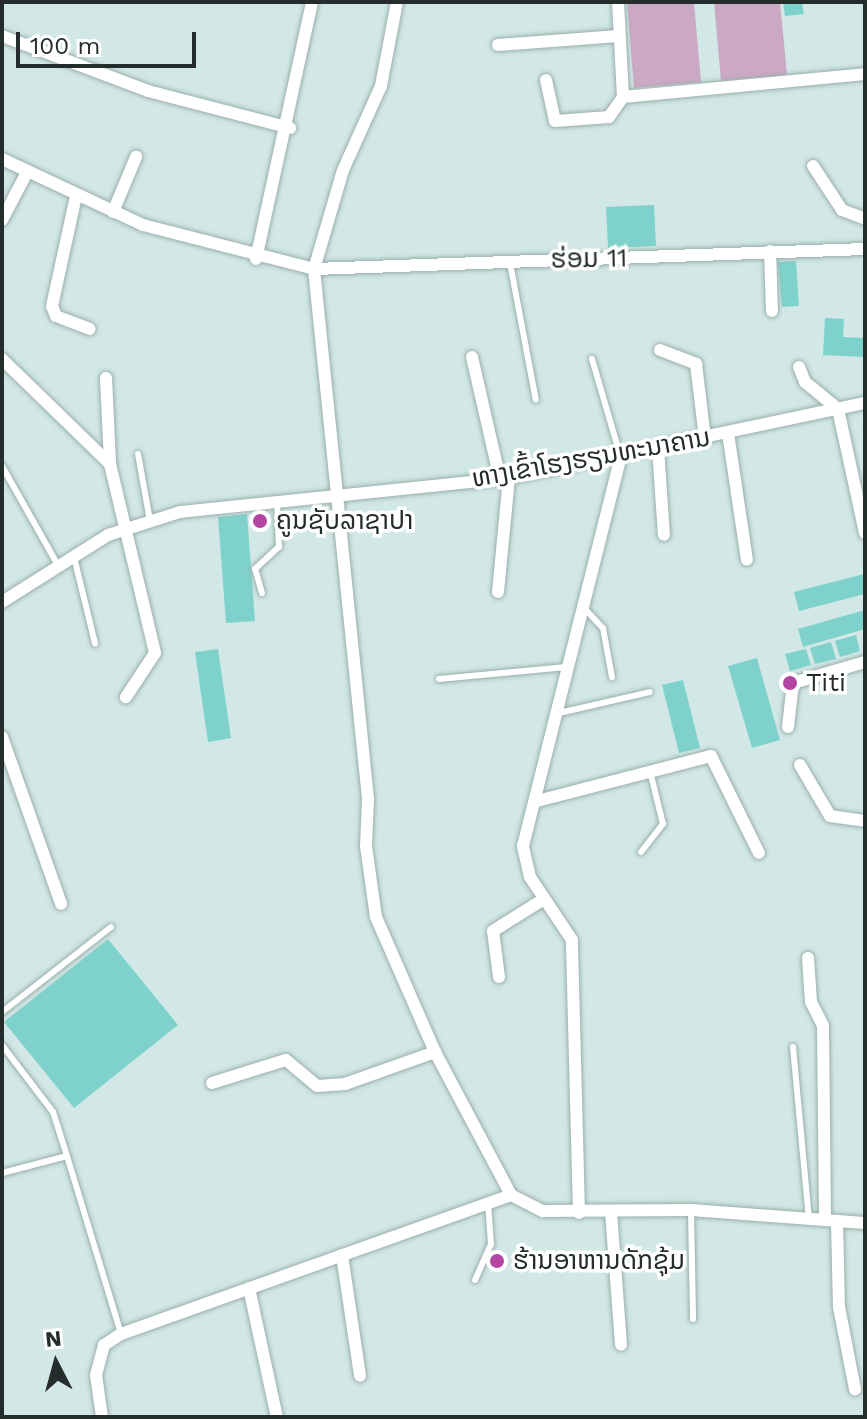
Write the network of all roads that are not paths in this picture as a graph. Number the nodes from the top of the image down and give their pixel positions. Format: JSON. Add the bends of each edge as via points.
{"nodes":[{"id":1,"x":312,"y":2,"type":"edge"},
{"id":2,"x":397,"y":2,"type":"edge"},
{"id":3,"x":618,"y":2,"type":"edge"},
{"id":4,"x":2,"y":36,"type":"edge"},
{"id":5,"x":619,"y":36,"type":"junction"},
{"id":6,"x":498,"y":45,"type":"dead end"},
{"id":7,"x":865,"y":74,"type":"edge"},
{"id":8,"x":546,"y":80,"type":"dead end"},
{"id":9,"x":623,"y":97,"type":"junction"},
{"id":10,"x":290,"y":128,"type":"junction"},
{"id":11,"x":136,"y":157,"type":"dead end"},
{"id":12,"x":2,"y":159,"type":"edge"},
{"id":13,"x":813,"y":166,"type":"dead end"},
{"id":14,"x":26,"y":174,"type":"junction"},
{"id":15,"x":76,"y":196,"type":"junction"},
{"id":16,"x":113,"y":212,"type":"junction"},
{"id":17,"x":865,"y":219,"type":"edge"},
{"id":18,"x":2,"y":220,"type":"edge"},
{"id":19,"x":865,"y":249,"type":"edge"},
{"id":20,"x":770,"y":251,"type":"junction"},
{"id":21,"x":256,"y":259,"type":"junction"},
{"id":22,"x":509,"y":260,"type":"junction"},
{"id":23,"x":314,"y":269,"type":"junction"},
{"id":24,"x":772,"y":311,"type":"dead end"},
{"id":25,"x":90,"y":329,"type":"dead end"},
{"id":26,"x":660,"y":350,"type":"dead end"},
{"id":27,"x":472,"y":357,"type":"dead end"},
{"id":28,"x":2,"y":359,"type":"edge"},
{"id":29,"x":592,"y":359,"type":"dead end"},
{"id":30,"x":799,"y":367,"type":"dead end"},
{"id":31,"x":106,"y":378,"type":"dead end"},
{"id":32,"x":536,"y":400,"type":"dead end"},
{"id":33,"x":865,"y":403,"type":"edge"},
{"id":34,"x":838,"y":409,"type":"junction"},
{"id":35,"x":728,"y":433,"type":"junction"},
{"id":36,"x":705,"y":438,"type":"junction"},
{"id":37,"x":658,"y":448,"type":"junction"},
{"id":38,"x":138,"y":454,"type":"dead end"},
{"id":39,"x":621,"y":456,"type":"junction"},
{"id":40,"x":110,"y":464,"type":"junction"},
{"id":41,"x":2,"y":466,"type":"edge"},
{"id":42,"x":504,"y":478,"type":"junction"},
{"id":43,"x":339,"y":493,"type":"junction"},
{"id":44,"x":277,"y":500,"type":"junction"},
{"id":45,"x":150,"y":522,"type":"junction"},
{"id":46,"x":121,"y":531,"type":"junction"},
{"id":47,"x":865,"y":533,"type":"edge"},
{"id":48,"x":664,"y":535,"type":"dead end"},
{"id":49,"x":73,"y":553,"type":"junction"},
{"id":50,"x":747,"y":560,"type":"dead end"},
{"id":51,"x":56,"y":562,"type":"junction"},
{"id":52,"x":498,"y":592,"type":"dead end"},
{"id":53,"x":262,"y":593,"type":"dead end"},
{"id":54,"x":2,"y":602,"type":"edge"},
{"id":55,"x":585,"y":609,"type":"junction"},
{"id":56,"x":95,"y":643,"type":"dead end"},
{"id":57,"x":865,"y":662,"type":"edge"},
{"id":58,"x":570,"y":667,"type":"junction"},
{"id":59,"x":612,"y":677,"type":"dead end"},
{"id":60,"x":439,"y":679,"type":"dead end"},
{"id":61,"x":650,"y":692,"type":"dead end"},
{"id":62,"x":126,"y":697,"type":"dead end"},
{"id":63,"x":559,"y":713,"type":"junction"},
{"id":64,"x":788,"y":727,"type":"dead end"},
{"id":65,"x":2,"y":737,"type":"edge"},
{"id":66,"x":800,"y":765,"type":"dead end"},
{"id":67,"x":650,"y":771,"type":"junction"},
{"id":68,"x":537,"y":801,"type":"junction"},
{"id":69,"x":865,"y":821,"type":"edge"},
{"id":70,"x":641,"y":852,"type":"dead end"},
{"id":71,"x":759,"y":853,"type":"dead end"},
{"id":72,"x":544,"y":899,"type":"junction"},
{"id":73,"x":61,"y":904,"type":"dead end"},
{"id":74,"x":111,"y":927,"type":"dead end"},
{"id":75,"x":808,"y":958,"type":"dead end"},
{"id":76,"x":499,"y":977,"type":"dead end"},
{"id":77,"x":2,"y":1012,"type":"edge"},
{"id":78,"x":2,"y":1045,"type":"edge"},
{"id":79,"x":793,"y":1047,"type":"dead end"},
{"id":80,"x":435,"y":1052,"type":"junction"},
{"id":81,"x":212,"y":1083,"type":"dead end"},
{"id":82,"x":67,"y":1156,"type":"junction"},
{"id":83,"x":2,"y":1173,"type":"edge"},
{"id":84,"x":511,"y":1195,"type":"junction"},
{"id":85,"x":488,"y":1203,"type":"junction"},
{"id":86,"x":691,"y":1210,"type":"junction"},
{"id":87,"x":611,"y":1212,"type":"junction"},
{"id":88,"x":579,"y":1213,"type":"junction"},
{"id":89,"x":809,"y":1218,"type":"junction"},
{"id":90,"x":831,"y":1220,"type":"junction"},
{"id":91,"x":865,"y":1223,"type":"edge"},
{"id":92,"x":342,"y":1255,"type":"junction"},
{"id":93,"x":475,"y":1280,"type":"dead end"},
{"id":94,"x":249,"y":1288,"type":"junction"},
{"id":95,"x":693,"y":1319,"type":"dead end"},
{"id":96,"x":121,"y":1334,"type":"junction"},
{"id":97,"x":621,"y":1345,"type":"dead end"},
{"id":98,"x":360,"y":1376,"type":"dead end"},
{"id":99,"x":855,"y":1389,"type":"dead end"},
{"id":100,"x":102,"y":1417,"type":"edge"},
{"id":101,"x":277,"y":1417,"type":"edge"}],
"edges":[{"from":1,"to":10,"type":"street"},
{"from":2,"to":23,"type":"street","via":[[381,86],[343,170]]},
{"from":3,"to":5,"type":"street"},
{"from":4,"to":10,"type":"street","via":[[148,91]]},
{"from":5,"to":6,"type":"street"},
{"from":5,"to":9,"type":"street"},
{"from":7,"to":9,"type":"street"},
{"from":8,"to":9,"type":"street","via":[[555,121],[609,117]]},
{"from":10,"to":21,"type":"street"},
{"from":11,"to":16,"type":"street"},
{"from":12,"to":14,"type":"street","name":"ຮ່ອມ 11"},
{"from":13,"to":17,"type":"street","via":[[842,210]]},
{"from":14,"to":15,"type":"street","name":"ຮ່ອມ 11"},
{"from":14,"to":18,"type":"street"},
{"from":15,"to":16,"type":"street","name":"ຮ່ອມ 11"},
{"from":15,"to":25,"type":"street","via":[[52,306],[56,316]]},
{"from":16,"to":21,"type":"street","name":"ຮ່ອມ 11"},
{"from":19,"to":20,"type":"street","name":"ຮ່ອມ 11"},
{"from":20,"to":22,"type":"street","name":"ຮ່ອມ 11"},
{"from":20,"to":24,"type":"street"},
{"from":21,"to":23,"type":"street","name":"ຮ່ອມ 11"},
{"from":22,"to":23,"type":"street","name":"ຮ່ອມ 11"},
{"from":22,"to":32,"type":"lane"},
{"from":23,"to":43,"type":"street"},
{"from":26,"to":36,"type":"street","via":[[696,364]]},
{"from":27,"to":42,"type":"street"},
{"from":28,"to":40,"type":"street"},
{"from":29,"to":39,"type":"lane"},
{"from":30,"to":34,"type":"street","via":[[805,382]]},
{"from":31,"to":40,"type":"street"},
{"from":33,"to":34,"type":"street","name":"ທາງເຂົ້າໂຮງຮຽນທະນາຄານ"},
{"from":34,"to":35,"type":"street","name":"ທາງເຂົ້າໂຮງຮຽນທະນາຄານ"},
{"from":34,"to":47,"type":"street"},
{"from":35,"to":36,"type":"street","name":"ທາງເຂົ້າໂຮງຮຽນທະນາຄານ"},
{"from":35,"to":50,"type":"street"},
{"from":36,"to":37,"type":"street","name":"ທາງເຂົ້າໂຮງຮຽນທະນາຄານ"},
{"from":37,"to":39,"type":"street","name":"ທາງເຂົ້າໂຮງຮຽນທະນາຄານ"},
{"from":37,"to":48,"type":"street"},
{"from":38,"to":45,"type":"lane"},
{"from":39,"to":42,"type":"street","name":"ທາງເຂົ້າໂຮງຮຽນທະນາຄານ"},
{"from":39,"to":55,"type":"street"},
{"from":40,"to":46,"type":"street"},
{"from":41,"to":51,"type":"lane"},
{"from":42,"to":43,"type":"street","name":"ທາງເຂົ້າໂຮງຮຽນທະນາຄານ"},
{"from":42,"to":52,"type":"street"},
{"from":43,"to":44,"type":"street","name":"ທາງເຂົ້າໂຮງຮຽນທະນາຄານ"},
{"from":43,"to":80,"type":"street","via":[[376,917]]},
{"from":44,"to":45,"type":"street","name":"ທາງເຂົ້າໂຮງຮຽນທະນາຄານ"},
{"from":44,"to":53,"type":"lane","via":[[279,547],[255,569]]},
{"from":45,"to":46,"type":"street","name":"ທາງເຂົ້າໂຮງຮຽນທະນາຄານ"},
{"from":46,"to":49,"type":"street","name":"ທາງເຂົ້າໂຮງຮຽນທະນາຄານ"},
{"from":46,"to":62,"type":"street","via":[[155,653]]},
{"from":49,"to":51,"type":"street","name":"ທາງເຂົ້າໂຮງຮຽນທະນາຄານ"},
{"from":49,"to":56,"type":"lane"},
{"from":51,"to":54,"type":"street","name":"ທາງເຂົ້າໂຮງຮຽນທະນາຄານ"},
{"from":55,"to":58,"type":"street"},
{"from":55,"to":59,"type":"lane","via":[[603,628]]},
{"from":57,"to":64,"type":"street","via":[[793,683]]},
{"from":58,"to":60,"type":"lane"},
{"from":58,"to":63,"type":"street"},
{"from":61,"to":63,"type":"lane"},
{"from":63,"to":68,"type":"street"},
{"from":65,"to":73,"type":"street"},
{"from":66,"to":69,"type":"street","via":[[830,816]]},
{"from":67,"to":68,"type":"street"},
{"from":67,"to":70,"type":"lane","via":[[663,824]]},
{"from":67,"to":71,"type":"street","via":[[717,758]]},
{"from":68,"to":72,"type":"street","via":[[523,846]]},
{"from":72,"to":76,"type":"street","via":[[493,931]]},
{"from":72,"to":88,"type":"street","via":[[572,940]]},
{"from":74,"to":77,"type":"lane"},
{"from":75,"to":90,"type":"street","via":[[811,1002],[823,1026]]},
{"from":78,"to":82,"type":"lane","via":[[53,1112]]},
{"from":79,"to":89,"type":"lane"},
{"from":80,"to":81,"type":"street","via":[[345,1084],[317,1086],[286,1060]]},
{"from":80,"to":84,"type":"street"},
{"from":82,"to":83,"type":"lane"},
{"from":82,"to":96,"type":"lane"},
{"from":84,"to":85,"type":"street"},
{"from":84,"to":88,"type":"street","via":[[543,1211]]},
{"from":85,"to":92,"type":"street"},
{"from":85,"to":93,"type":"lane","via":[[491,1244]]},
{"from":86,"to":87,"type":"street"},
{"from":86,"to":89,"type":"street"},
{"from":86,"to":95,"type":"lane"},
{"from":87,"to":88,"type":"street"},
{"from":87,"to":97,"type":"street"},
{"from":89,"to":90,"type":"street"},
{"from":90,"to":91,"type":"street"},
{"from":90,"to":99,"type":"street","via":[[839,1307]]},
{"from":92,"to":94,"type":"street"},
{"from":92,"to":98,"type":"street"},
{"from":94,"to":96,"type":"street"},
{"from":94,"to":101,"type":"street"},
{"from":96,"to":100,"type":"street","via":[[104,1345],[96,1375]]}]}
